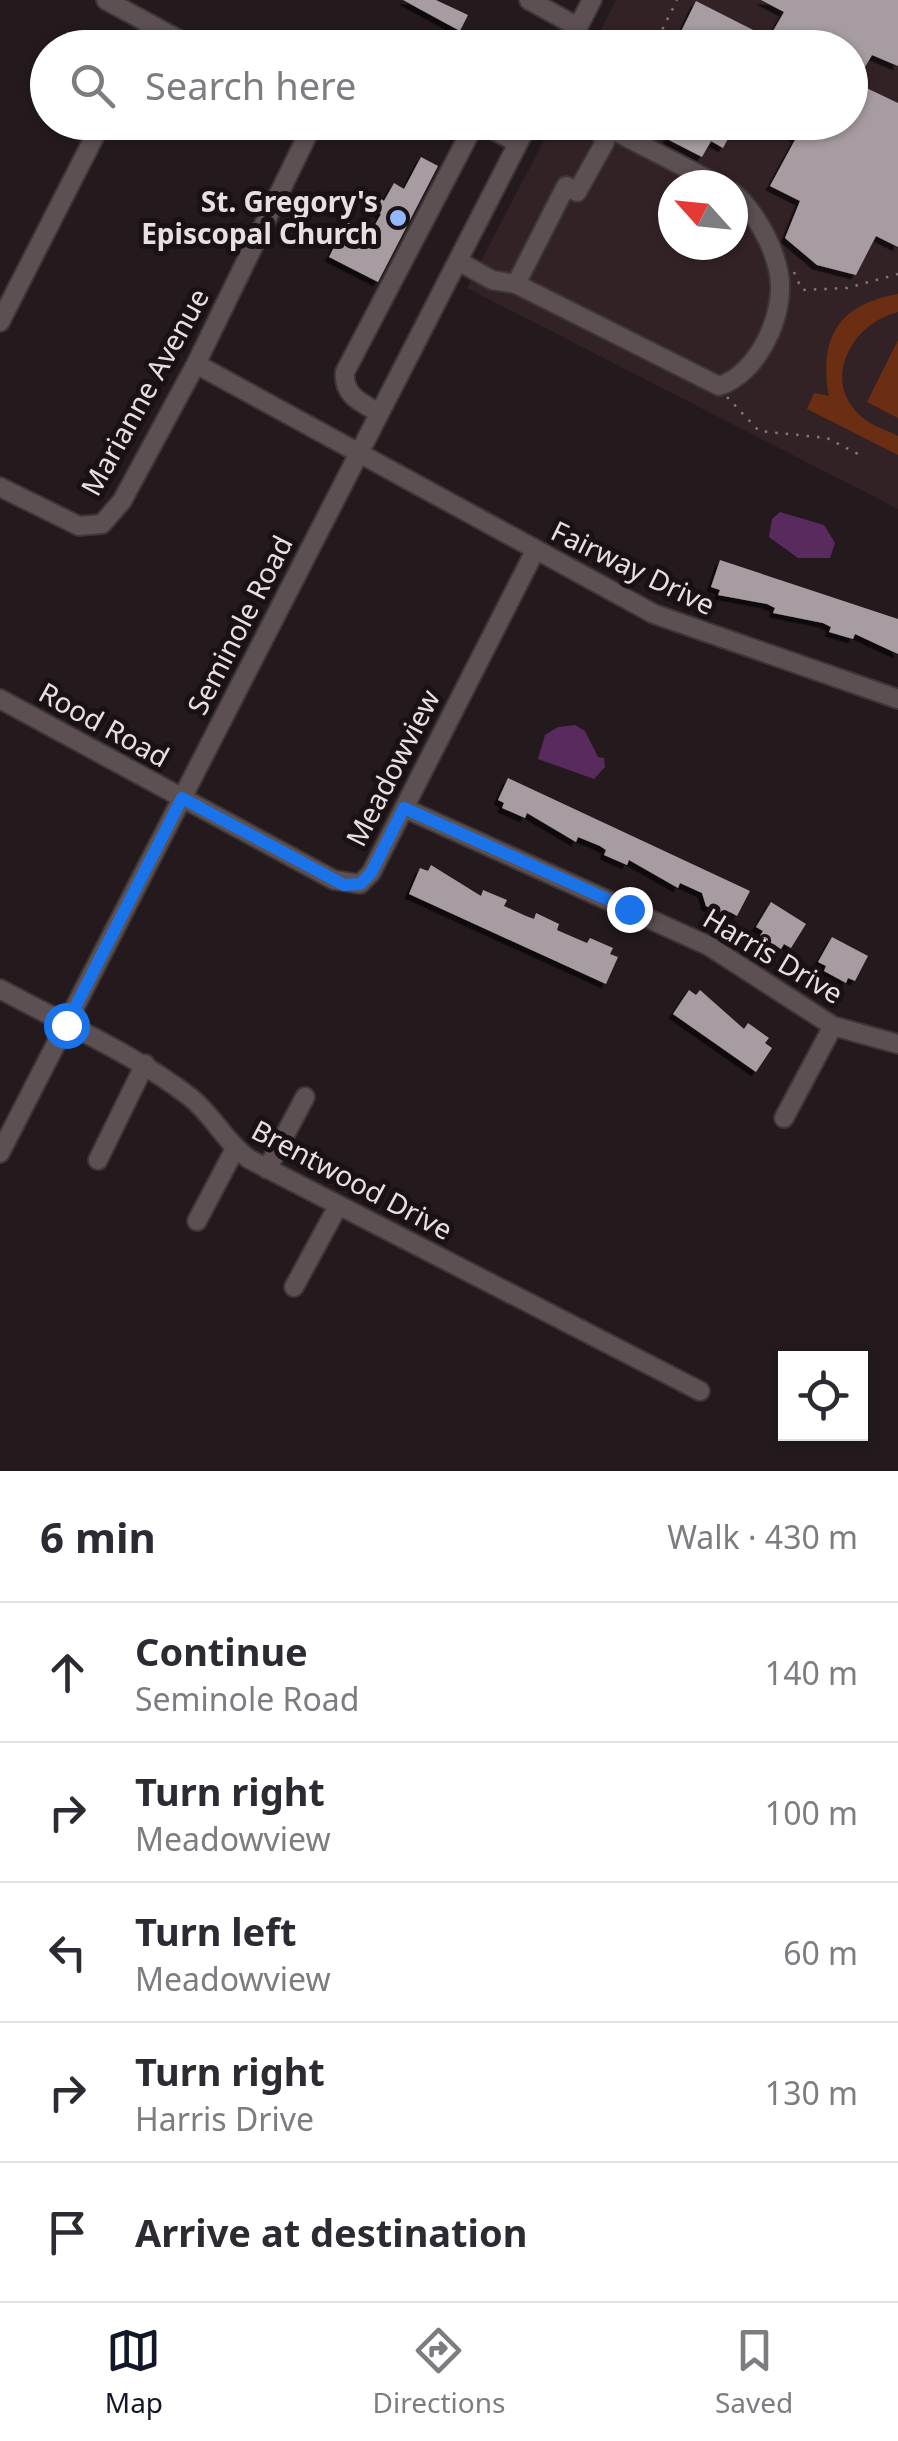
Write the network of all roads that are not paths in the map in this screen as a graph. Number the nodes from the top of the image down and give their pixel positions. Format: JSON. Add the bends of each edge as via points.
{"nodes":[{"id":1,"x":106,"y":0,"type":"edge"},
{"id":2,"x":529,"y":0,"type":"edge"},
{"id":3,"x":592,"y":0,"type":"edge"},
{"id":4,"x":152,"y":26,"type":"junction"},
{"id":5,"x":578,"y":28,"type":"joint"},
{"id":6,"x":150,"y":30,"type":"edge"},
{"id":7,"x":160,"y":30,"type":"edge"},
{"id":8,"x":93,"y":140,"type":"edge"},
{"id":9,"x":304,"y":140,"type":"edge"},
{"id":10,"x":466,"y":140,"type":"edge"},
{"id":11,"x":512,"y":140,"type":"edge"},
{"id":12,"x":519,"y":140,"type":"edge"},
{"id":13,"x":604,"y":140,"type":"edge"},
{"id":14,"x":632,"y":140,"type":"edge"},
{"id":15,"x":518,"y":143,"type":"junction"},
{"id":16,"x":690,"y":170,"type":"edge"},
{"id":17,"x":748,"y":210,"type":"edge"},
{"id":18,"x":458,"y":261,"type":"junction"},
{"id":19,"x":516,"y":284,"type":"junction"},
{"id":20,"x":0,"y":322,"type":"edge"},
{"id":21,"x":196,"y":364,"type":"junction"},
{"id":22,"x":380,"y":413,"type":"junction"},
{"id":23,"x":358,"y":454,"type":"junction"},
{"id":24,"x":0,"y":487,"type":"edge"},
{"id":25,"x":536,"y":551,"type":"junction"},
{"id":26,"x":898,"y":699,"type":"edge"},
{"id":27,"x":0,"y":700,"type":"edge"},
{"id":28,"x":182,"y":798,"type":"junction"},
{"id":29,"x":404,"y":808,"type":"junction"},
{"id":30,"x":0,"y":989,"type":"edge"},
{"id":31,"x":66,"y":1025,"type":"junction"},
{"id":32,"x":832,"y":1026,"type":"junction"},
{"id":33,"x":898,"y":1044,"type":"edge"},
{"id":34,"x":145,"y":1064,"type":"junction"},
{"id":35,"x":305,"y":1097,"type":"dead end"},
{"id":36,"x":784,"y":1118,"type":"dead end"},
{"id":37,"x":235,"y":1149,"type":"junction"},
{"id":38,"x":0,"y":1154,"type":"edge"},
{"id":39,"x":98,"y":1160,"type":"dead end"},
{"id":40,"x":267,"y":1169,"type":"junction"},
{"id":41,"x":338,"y":1206,"type":"junction"},
{"id":42,"x":197,"y":1221,"type":"dead end"},
{"id":43,"x":294,"y":1287,"type":"dead end"},
{"id":44,"x":700,"y":1391,"type":"dead end"}],
"edges":[{"from":1,"to":4,"type":"street"},
{"from":2,"to":5,"type":"street"},
{"from":3,"to":5,"type":"street"},
{"from":4,"to":6,"type":"street"},
{"from":4,"to":7,"type":"street"},
{"from":8,"to":20,"type":"street"},
{"from":9,"to":21,"type":"street","name":"Marianne Avenue"},
{"from":10,"to":22,"type":"street","via":[[345,372],[350,395]]},
{"from":11,"to":15,"type":"street"},
{"from":12,"to":15,"type":"street","name":"Seminole Road"},
{"from":13,"to":19,"type":"street","via":[[576,192],[566,186]]},
{"from":14,"to":16,"type":"street"},
{"from":15,"to":18,"type":"street","name":"Seminole Road"},
{"from":17,"to":19,"type":"street","via":[[779,276],[770,331],[733,382],[719,386]]},
{"from":18,"to":19,"type":"street","via":[[492,280]]},
{"from":18,"to":22,"type":"street","name":"Seminole Road"},
{"from":21,"to":23,"type":"street","name":"Fairway Drive"},
{"from":21,"to":24,"type":"street","name":"Marianne Avenue","via":[[122,501],[102,524],[79,526]]},
{"from":22,"to":23,"type":"street","name":"Seminole Road"},
{"from":23,"to":25,"type":"street","name":"Fairway Drive"},
{"from":23,"to":28,"type":"street","name":"Seminole Road"},
{"from":25,"to":26,"type":"street","name":"Fairway Drive","via":[[678,626]]},
{"from":25,"to":29,"type":"street","name":"Meadowview"},
{"from":27,"to":28,"type":"street","name":"Rood Road"},
{"from":28,"to":29,"type":"street","name":"Meadowview","via":[[353,886],[371,873]]},
{"from":28,"to":31,"type":"street","name":"Seminole Road"},
{"from":29,"to":32,"type":"street","name":"Harris Drive","via":[[709,946]]},
{"from":30,"to":31,"type":"street","name":"Brentwood Drive"},
{"from":31,"to":34,"type":"street","name":"Brentwood Drive"},
{"from":31,"to":38,"type":"street","name":"Seminole Road"},
{"from":32,"to":33,"type":"street","name":"Harris Drive"},
{"from":32,"to":36,"type":"street"},
{"from":34,"to":37,"type":"street","name":"Brentwood Drive","via":[[196,1102]]},
{"from":34,"to":39,"type":"street"},
{"from":35,"to":40,"type":"street"},
{"from":37,"to":40,"type":"street","name":"Brentwood Drive"},
{"from":37,"to":42,"type":"street"},
{"from":40,"to":41,"type":"street","name":"Brentwood Drive"},
{"from":41,"to":43,"type":"street"},
{"from":41,"to":44,"type":"street","name":"Brentwood Drive"}]}
